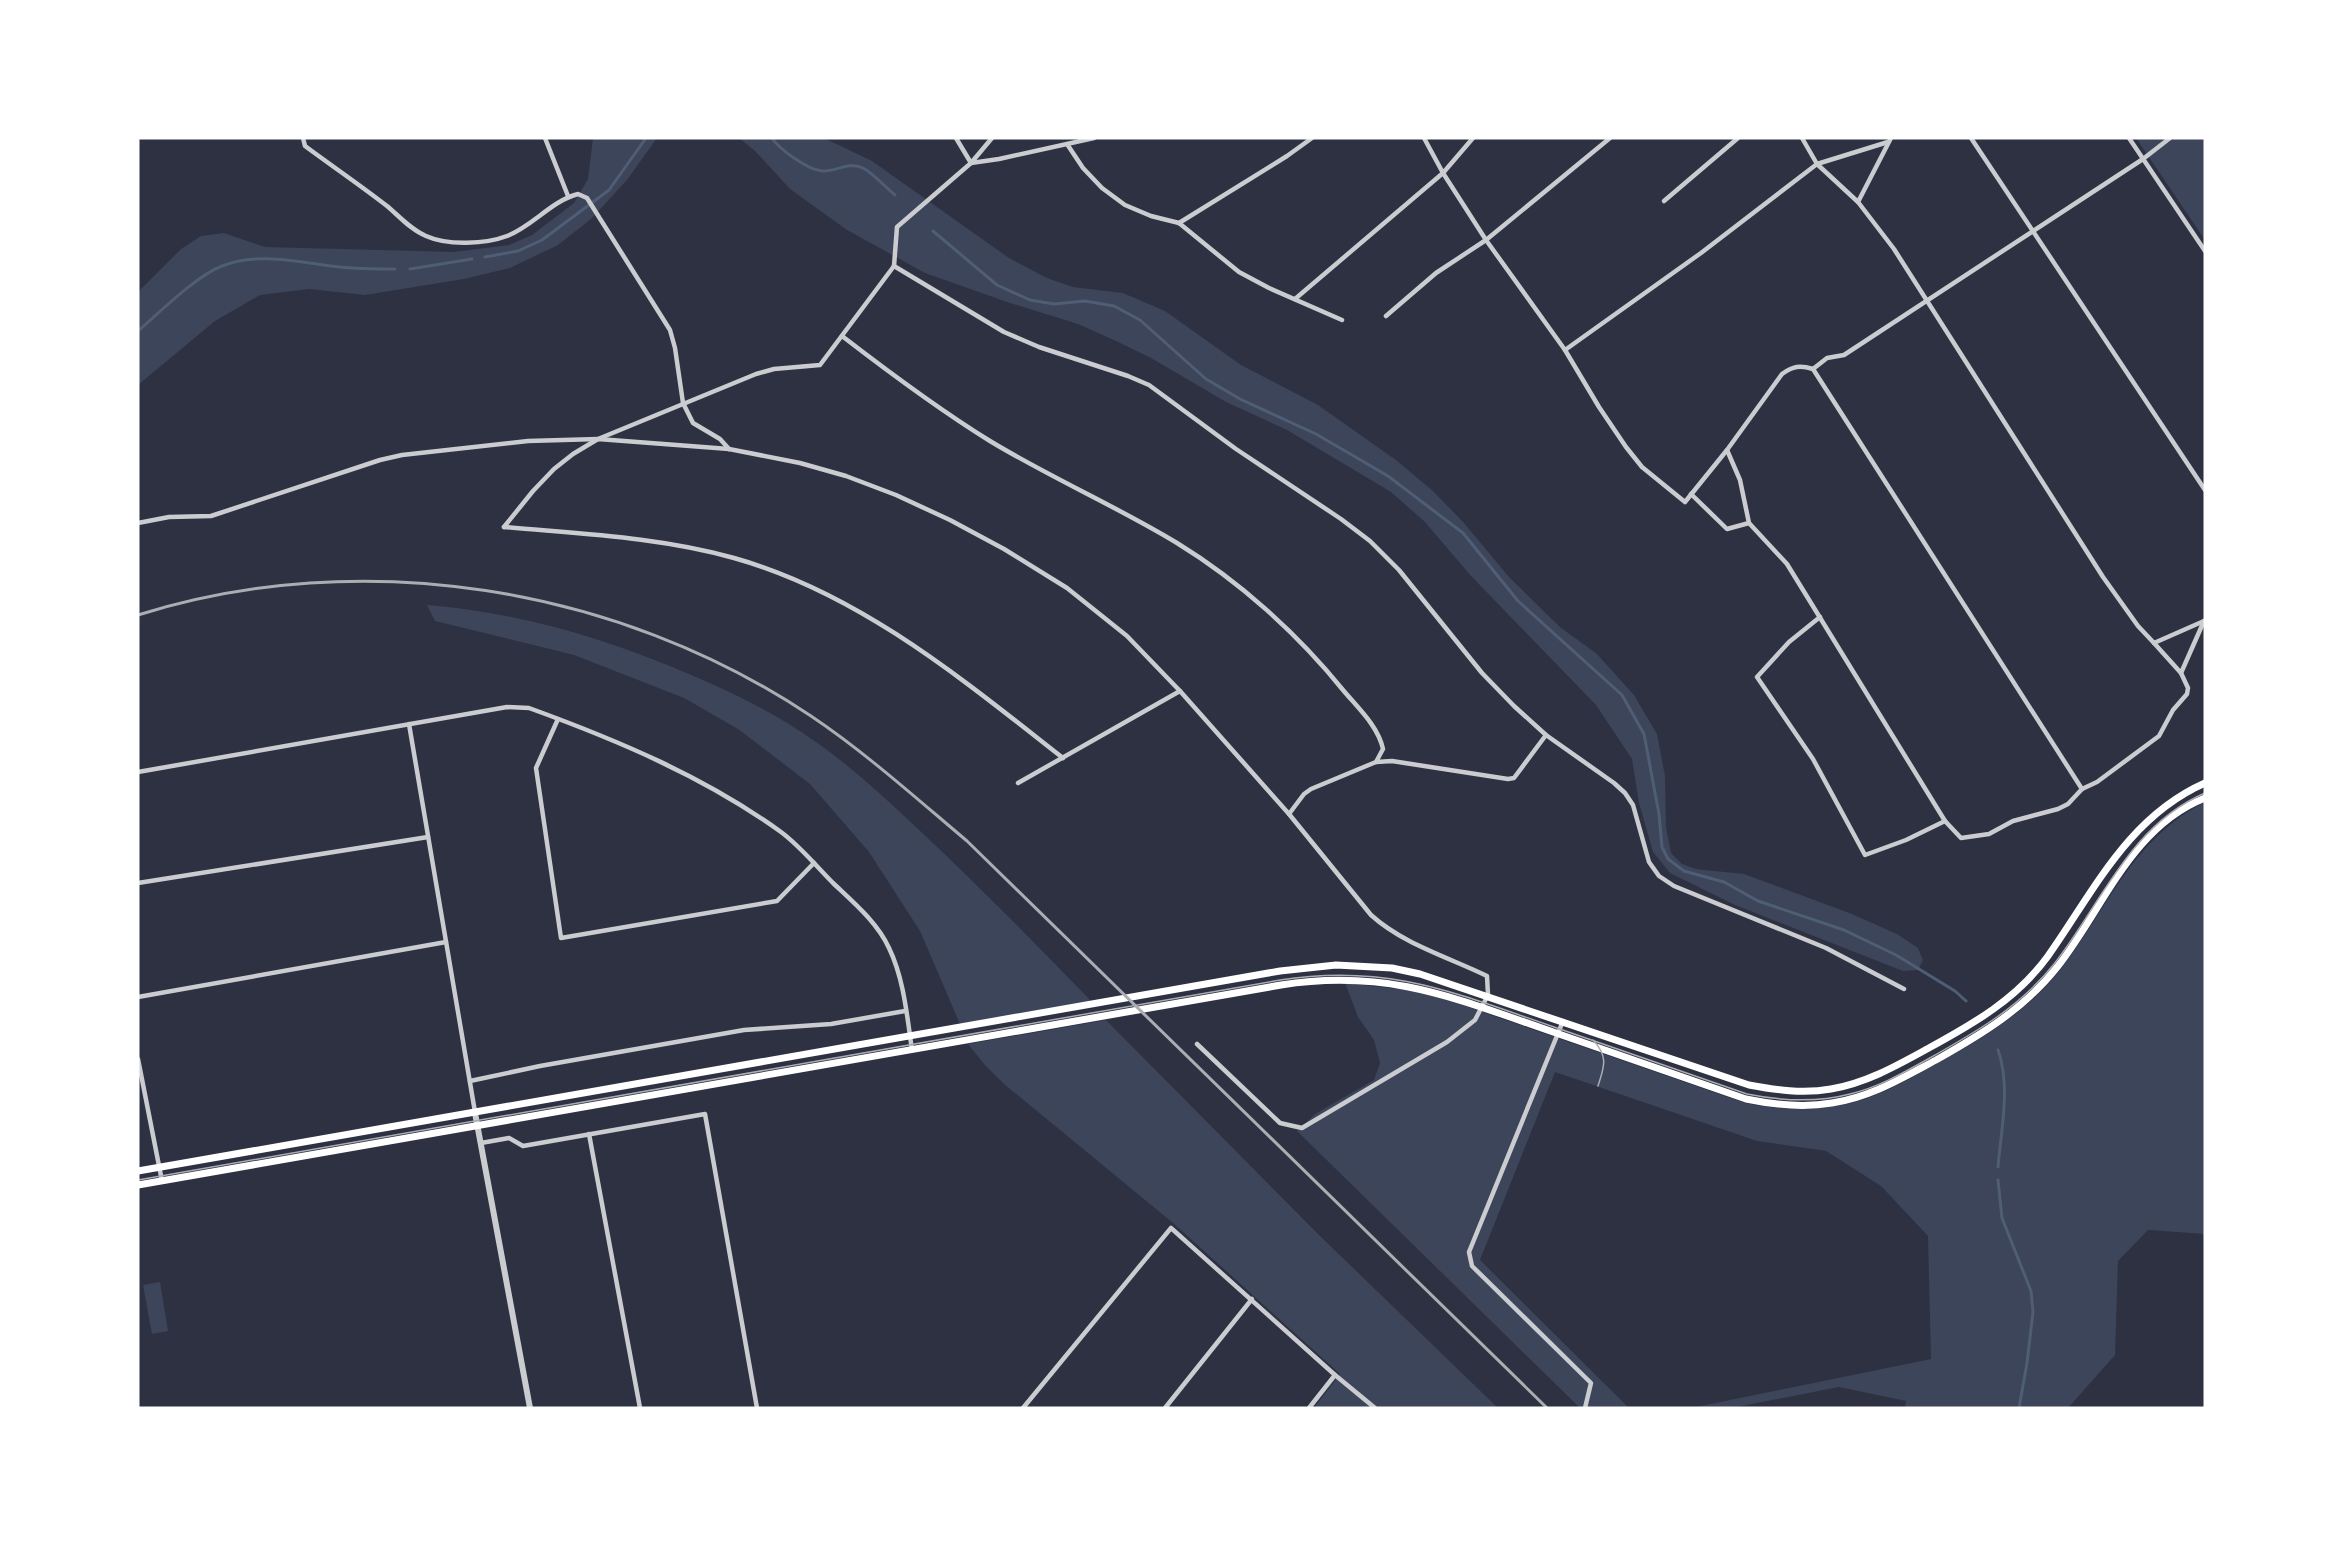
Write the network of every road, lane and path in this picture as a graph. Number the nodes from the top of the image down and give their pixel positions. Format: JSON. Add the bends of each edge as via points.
{"nodes":[{"id":1,"x":303,"y":138,"type":"edge"},
{"id":2,"x":545,"y":138,"type":"edge"},
{"id":3,"x":956,"y":138,"type":"edge"},
{"id":4,"x":992,"y":138,"type":"edge"},
{"id":5,"x":1094,"y":138,"type":"edge"},
{"id":6,"x":1312,"y":138,"type":"edge"},
{"id":7,"x":1424,"y":138,"type":"edge"},
{"id":8,"x":1473,"y":138,"type":"edge"},
{"id":9,"x":1610,"y":138,"type":"edge"},
{"id":10,"x":1738,"y":138,"type":"edge"},
{"id":11,"x":1802,"y":138,"type":"edge"},
{"id":12,"x":1971,"y":138,"type":"edge"},
{"id":13,"x":2129,"y":138,"type":"edge"},
{"id":14,"x":2170,"y":138,"type":"edge"},
{"id":15,"x":1889,"y":140,"type":"edge"},
{"id":16,"x":1067,"y":144,"type":"junction"},
{"id":17,"x":2143,"y":159,"type":"junction"},
{"id":18,"x":971,"y":163,"type":"junction"},
{"id":19,"x":1817,"y":164,"type":"junction"},
{"id":20,"x":1443,"y":173,"type":"junction"},
{"id":21,"x":568,"y":196,"type":"junction"},
{"id":22,"x":1664,"y":201,"type":"dead end"},
{"id":23,"x":1857,"y":202,"type":"junction"},
{"id":24,"x":1179,"y":223,"type":"junction"},
{"id":25,"x":2033,"y":231,"type":"junction"},
{"id":26,"x":1486,"y":240,"type":"junction"},
{"id":27,"x":2205,"y":251,"type":"edge"},
{"id":28,"x":894,"y":266,"type":"junction"},
{"id":29,"x":1294,"y":299,"type":"junction"},
{"id":30,"x":1927,"y":301,"type":"junction"},
{"id":31,"x":1386,"y":316,"type":"dead end"},
{"id":32,"x":1342,"y":320,"type":"dead end"},
{"id":33,"x":842,"y":336,"type":"junction"},
{"id":34,"x":1565,"y":350,"type":"junction"},
{"id":35,"x":1813,"y":369,"type":"junction"},
{"id":36,"x":683,"y":403,"type":"junction"},
{"id":37,"x":598,"y":439,"type":"junction"},
{"id":38,"x":729,"y":449,"type":"junction"},
{"id":39,"x":1727,"y":450,"type":"junction"},
{"id":40,"x":2205,"y":490,"type":"edge"},
{"id":41,"x":1691,"y":494,"type":"junction"},
{"id":42,"x":138,"y":523,"type":"edge"},
{"id":43,"x":1749,"y":523,"type":"junction"},
{"id":44,"x":1820,"y":617,"type":"junction"},
{"id":45,"x":2205,"y":620,"type":"edge"},
{"id":46,"x":2154,"y":643,"type":"junction"},
{"id":47,"x":2181,"y":673,"type":"junction"},
{"id":48,"x":1180,"y":691,"type":"junction"},
{"id":49,"x":558,"y":719,"type":"junction"},
{"id":50,"x":410,"y":724,"type":"junction"},
{"id":51,"x":1546,"y":735,"type":"junction"},
{"id":52,"x":1063,"y":758,"type":"junction"},
{"id":53,"x":1376,"y":762,"type":"junction"},
{"id":54,"x":138,"y":772,"type":"edge"},
{"id":55,"x":1018,"y":783,"type":"dead end"},
{"id":56,"x":2205,"y":783,"type":"edge"},
{"id":57,"x":2082,"y":789,"type":"junction"},
{"id":58,"x":2205,"y":798,"type":"edge"},
{"id":59,"x":1289,"y":814,"type":"junction"},
{"id":60,"x":1945,"y":821,"type":"junction"},
{"id":61,"x":429,"y":837,"type":"junction"},
{"id":62,"x":813,"y":863,"type":"junction"},
{"id":63,"x":138,"y":883,"type":"edge"},
{"id":64,"x":446,"y":942,"type":"junction"},
{"id":65,"x":1904,"y":990,"type":"dead end"},
{"id":66,"x":1488,"y":995,"type":"junction"},
{"id":67,"x":138,"y":997,"type":"edge"},
{"id":68,"x":1483,"y":1007,"type":"junction"},
{"id":69,"x":905,"y":1011,"type":"junction"},
{"id":70,"x":1563,"y":1021,"type":"junction"},
{"id":71,"x":1558,"y":1034,"type":"junction"},
{"id":72,"x":909,"y":1036,"type":"junction"},
{"id":73,"x":1197,"y":1044,"type":"dead end"},
{"id":74,"x":912,"y":1050,"type":"junction"},
{"id":75,"x":138,"y":1059,"type":"edge"},
{"id":76,"x":470,"y":1081,"type":"junction"},
{"id":77,"x":476,"y":1113,"type":"junction"},
{"id":78,"x":478,"y":1127,"type":"junction"},
{"id":79,"x":589,"y":1134,"type":"junction"},
{"id":80,"x":481,"y":1143,"type":"junction"},
{"id":81,"x":160,"y":1167,"type":"junction"},
{"id":82,"x":138,"y":1171,"type":"edge"},
{"id":83,"x":162,"y":1181,"type":"junction"},
{"id":84,"x":138,"y":1185,"type":"edge"},
{"id":85,"x":1252,"y":1299,"type":"junction"},
{"id":86,"x":1335,"y":1375,"type":"junction"},
{"id":87,"x":530,"y":1408,"type":"edge"},
{"id":88,"x":640,"y":1408,"type":"edge"},
{"id":89,"x":757,"y":1408,"type":"edge"},
{"id":90,"x":1023,"y":1408,"type":"edge"},
{"id":91,"x":1165,"y":1408,"type":"edge"},
{"id":92,"x":1309,"y":1408,"type":"edge"},
{"id":93,"x":1375,"y":1408,"type":"edge"},
{"id":94,"x":1585,"y":1408,"type":"edge"}],
"edges":[{"from":1,"to":21,"type":"street","via":[[305,146],[418,232],[452,243],[505,237]]},
{"from":2,"to":21,"type":"street"},
{"from":3,"to":18,"type":"street"},
{"from":4,"to":18,"type":"street"},
{"from":5,"to":16,"type":"street"},
{"from":6,"to":24,"type":"street"},
{"from":7,"to":20,"type":"street"},
{"from":8,"to":20,"type":"street"},
{"from":9,"to":26,"type":"street"},
{"from":10,"to":22,"type":"street"},
{"from":11,"to":19,"type":"street"},
{"from":12,"to":25,"type":"street"},
{"from":13,"to":17,"type":"street"},
{"from":14,"to":17,"type":"street"},
{"from":15,"to":19,"type":"street"},
{"from":15,"to":23,"type":"street"},
{"from":16,"to":18,"type":"street"},
{"from":16,"to":24,"type":"street","via":[[1102,188],[1134,209]]},
{"from":17,"to":25,"type":"street"},
{"from":17,"to":27,"type":"street"},
{"from":18,"to":28,"type":"street","via":[[897,227]]},
{"from":19,"to":23,"type":"street"},
{"from":19,"to":34,"type":"street"},
{"from":20,"to":26,"type":"street"},
{"from":20,"to":29,"type":"street"},
{"from":21,"to":36,"type":"street","via":[[588,198],[670,330]]},
{"from":23,"to":30,"type":"street","via":[[1894,249]]},
{"from":24,"to":29,"type":"street","via":[[1239,272]]},
{"from":25,"to":30,"type":"street"},
{"from":25,"to":40,"type":"street"},
{"from":26,"to":31,"type":"street","via":[[1436,273]]},
{"from":26,"to":34,"type":"street"},
{"from":28,"to":33,"type":"street"},
{"from":28,"to":51,"type":"street","via":[[1004,332],[1149,385],[1341,519],[1400,570],[1482,673]]},
{"from":29,"to":32,"type":"street"},
{"from":30,"to":35,"type":"street","via":[[1844,355],[1827,358]]},
{"from":30,"to":46,"type":"street","via":[[2103,577]]},
{"from":33,"to":36,"type":"street","via":[[820,365],[774,369]]},
{"from":33,"to":53,"type":"street","via":[[961,423],[1178,543],[1226,577],[1296,637],[1363,714],[1380,736],[1383,749]]},
{"from":34,"to":41,"type":"street","via":[[1642,467],[1685,502]]},
{"from":35,"to":39,"type":"street","via":[[1802,366],[1782,374]]},
{"from":35,"to":57,"type":"street"},
{"from":36,"to":37,"type":"street"},
{"from":36,"to":38,"type":"street","via":[[693,423]]},
{"from":37,"to":38,"type":"street"},
{"from":37,"to":42,"type":"street","via":[[528,441],[402,455],[211,516],[169,517]]},
{"from":37,"to":52,"type":"street","via":[[554,469],[504,527],[684,547],[734,558],[795,579],[917,646]]},
{"from":38,"to":48,"type":"street","via":[[846,476],[950,520],[1067,588],[1127,636]]},
{"from":39,"to":41,"type":"street"},
{"from":39,"to":43,"type":"street","via":[[1740,480]]},
{"from":41,"to":43,"type":"street","via":[[1727,529]]},
{"from":43,"to":44,"type":"street","via":[[1787,564]]},
{"from":44,"to":60,"type":"street"},
{"from":44,"to":60,"type":"street","via":[[1756,676],[1813,759],[1865,855]]},
{"from":45,"to":46,"type":"street"},
{"from":45,"to":47,"type":"street"},
{"from":46,"to":47,"type":"street"},
{"from":47,"to":57,"type":"street","via":[[2187,694],[2159,736]]},
{"from":48,"to":52,"type":"street"},
{"from":48,"to":59,"type":"street"},
{"from":49,"to":50,"type":"street","via":[[529,708],[507,707]]},
{"from":49,"to":62,"type":"street","via":[[712,787],[783,834]]},
{"from":49,"to":62,"type":"street","via":[[536,768],[561,938],[777,901]]},
{"from":50,"to":54,"type":"street"},
{"from":50,"to":61,"type":"street"},
{"from":51,"to":53,"type":"street","via":[[1519,773],[1508,779],[1392,761]]},
{"from":51,"to":65,"type":"street","via":[[1625,793],[1633,805],[1648,862],[1659,876],[1674,886],[1826,948]]},
{"from":52,"to":55,"type":"street"},
{"from":53,"to":59,"type":"street","via":[[1311,789]]},
{"from":56,"to":70,"type":"main road","via":[[2164,807],[2121,848],[2048,956],[2014,994],[1974,1023],[1867,1079],[1829,1089],[1769,1089]]},
{"from":57,"to":60,"type":"street","via":[[2058,809],[2013,821],[1989,834],[1961,838]]},
{"from":58,"to":71,"type":"main road","via":[[2172,818],[2132,856],[2059,965],[2023,1004],[1981,1034],[1872,1093],[1809,1105],[1767,1103]]},
{"from":59,"to":66,"type":"street","via":[[1383,926],[1487,976]]},
{"from":61,"to":63,"type":"street"},
{"from":61,"to":64,"type":"street"},
{"from":62,"to":69,"type":"street","via":[[875,926],[889,947]]},
{"from":64,"to":67,"type":"street"},
{"from":64,"to":76,"type":"street"},
{"from":66,"to":68,"type":"street"},
{"from":66,"to":70,"type":"main road"},
{"from":66,"to":72,"type":"main road","via":[[1420,974],[1364,966],[1308,967]]},
{"from":68,"to":71,"type":"main road"},
{"from":68,"to":73,"type":"street","via":[[1475,1020],[1447,1042],[1302,1128],[1280,1123]]},
{"from":68,"to":74,"type":"main road","via":[[1417,987],[1336,979],[1281,985]]},
{"from":69,"to":72,"type":"street"},
{"from":69,"to":76,"type":"street","via":[[831,1024],[744,1030]]},
{"from":70,"to":71,"type":"street"},
{"from":71,"to":94,"type":"street","via":[[1469,1252],[1472,1266],[1591,1383]]},
{"from":72,"to":74,"type":"street"},
{"from":72,"to":77,"type":"main road"},
{"from":74,"to":78,"type":"main road"},
{"from":75,"to":81,"type":"street"},
{"from":76,"to":77,"type":"street"},
{"from":77,"to":78,"type":"street"},
{"from":77,"to":81,"type":"main road"},
{"from":78,"to":80,"type":"street"},
{"from":78,"to":83,"type":"main road"},
{"from":79,"to":80,"type":"street","via":[[523,1146],[509,1138]]},
{"from":79,"to":88,"type":"street"},
{"from":79,"to":89,"type":"street","via":[[705,1114]]},
{"from":80,"to":87,"type":"street"},
{"from":81,"to":82,"type":"main road"},
{"from":81,"to":83,"type":"street"},
{"from":83,"to":84,"type":"main road"},
{"from":85,"to":86,"type":"street"},
{"from":85,"to":90,"type":"street","via":[[1171,1228]]},
{"from":85,"to":91,"type":"street"},
{"from":86,"to":92,"type":"street"},
{"from":86,"to":93,"type":"street"}]}
